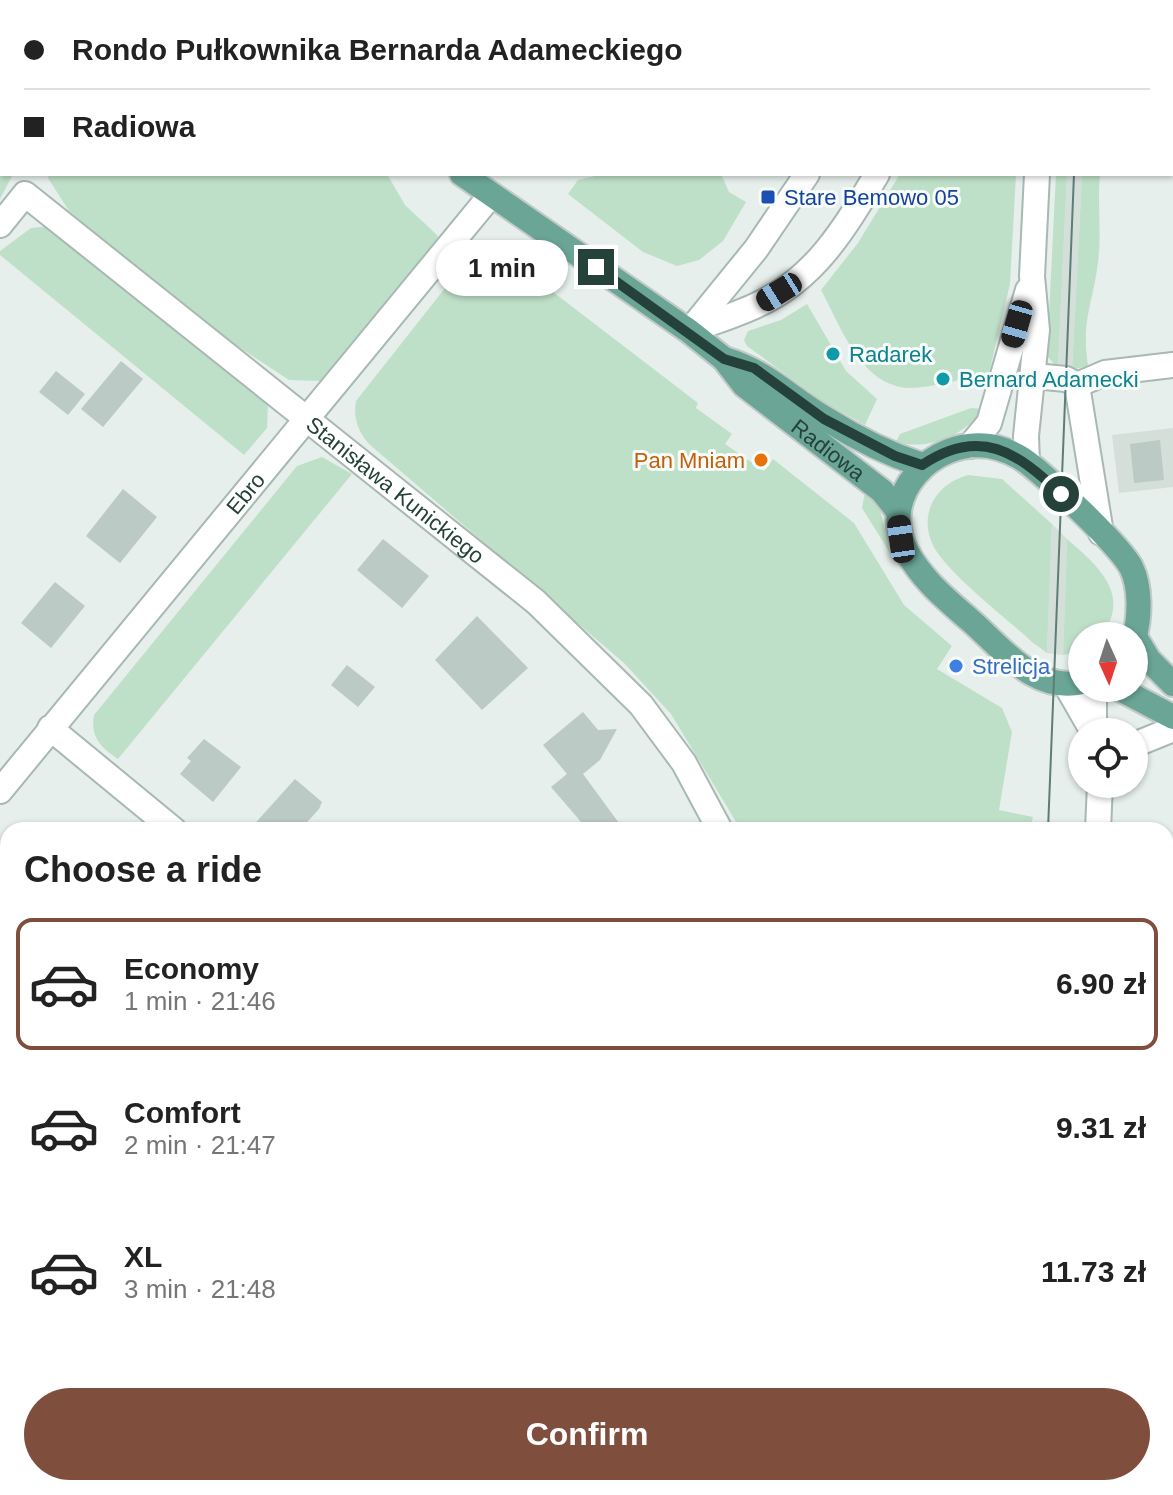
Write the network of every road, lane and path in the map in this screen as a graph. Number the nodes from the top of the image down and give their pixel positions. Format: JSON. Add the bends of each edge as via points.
{"nodes":[{"id":1,"x":465,"y":176,"type":"edge"},
{"id":2,"x":806,"y":176,"type":"edge"},
{"id":3,"x":876,"y":176,"type":"edge"},
{"id":4,"x":1037,"y":176,"type":"edge"},
{"id":5,"x":491,"y":195,"type":"junction"},
{"id":6,"x":0,"y":225,"type":"edge"},
{"id":7,"x":1032,"y":276,"type":"junction"},
{"id":8,"x":689,"y":331,"type":"junction"},
{"id":9,"x":724,"y":359,"type":"junction"},
{"id":10,"x":1173,"y":365,"type":"edge"},
{"id":11,"x":1034,"y":376,"type":"junction"},
{"id":12,"x":1077,"y":385,"type":"junction"},
{"id":13,"x":306,"y":419,"type":"junction"},
{"id":14,"x":970,"y":446,"type":"junction"},
{"id":15,"x":1027,"y":462,"type":"junction"},
{"id":16,"x":922,"y":465,"type":"junction"},
{"id":17,"x":897,"y":510,"type":"junction"},
{"id":18,"x":1101,"y":533,"type":"junction"},
{"id":19,"x":1135,"y":622,"type":"edge"},
{"id":20,"x":1148,"y":658,"type":"edge"},
{"id":21,"x":1068,"y":683,"type":"edge"},
{"id":22,"x":1173,"y":684,"type":"edge"},
{"id":23,"x":1145,"y":702,"type":"edge"},
{"id":24,"x":1173,"y":717,"type":"edge"},
{"id":25,"x":50,"y":728,"type":"junction"},
{"id":26,"x":1173,"y":729,"type":"edge"},
{"id":27,"x":1148,"y":739,"type":"edge"},
{"id":28,"x":0,"y":791,"type":"edge"},
{"id":29,"x":1099,"y":798,"type":"edge"},
{"id":30,"x":164,"y":822,"type":"edge"},
{"id":31,"x":716,"y":822,"type":"edge"},
{"id":32,"x":1098,"y":822,"type":"edge"},
{"id":33,"x":0,"y":1360,"type":"edge"},
{"id":34,"x":0,"y":1391,"type":"edge"}],
"edges":[{"from":1,"to":5,"type":"main road","name":"Radiowa"},
{"from":2,"to":8,"type":"street","via":[[756,249]]},
{"from":3,"to":8,"type":"street","via":[[830,249],[798,281],[760,304]]},
{"from":4,"to":7,"type":"street"},
{"from":5,"to":8,"type":"main road","name":"Radiowa"},
{"from":5,"to":13,"type":"street","name":"Ebro"},
{"from":6,"to":13,"type":"street","name":"Stanisława Kunickiego","via":[[25,194]]},
{"from":7,"to":11,"type":"street"},
{"from":7,"to":14,"type":"street","via":[[989,423]]},
{"from":8,"to":9,"type":"main road","name":"Radiowa"},
{"from":9,"to":16,"type":"main road","name":"Radiowa","via":[[754,368],[824,419]]},
{"from":9,"to":17,"type":"main road","name":"Radiowa","via":[[744,385],[882,491]]},
{"from":10,"to":12,"type":"street","via":[[1105,373]]},
{"from":11,"to":12,"type":"street"},
{"from":11,"to":15,"type":"street"},
{"from":12,"to":18,"type":"street"},
{"from":13,"to":25,"type":"street","name":"Ebro"},
{"from":13,"to":31,"type":"street","name":"Stanisława Kunickiego","via":[[536,602],[641,705],[684,763]]},
{"from":14,"to":15,"type":"main road","via":[[1009,452]]},
{"from":14,"to":16,"type":"main road","via":[[939,453]]},
{"from":15,"to":18,"type":"main road"},
{"from":16,"to":17,"type":"main road"},
{"from":17,"to":21,"type":"main road","via":[[901,539],[923,578],[1039,680]]},
{"from":18,"to":19,"type":"main road","via":[[1131,566]]},
{"from":20,"to":22,"type":"main road"},
{"from":23,"to":24,"type":"main road"},
{"from":25,"to":28,"type":"street","name":"Ebro"},
{"from":25,"to":30,"type":"street"},
{"from":26,"to":27,"type":"street"},
{"from":29,"to":32,"type":"street"},
{"from":33,"to":34,"type":"street"}]}
